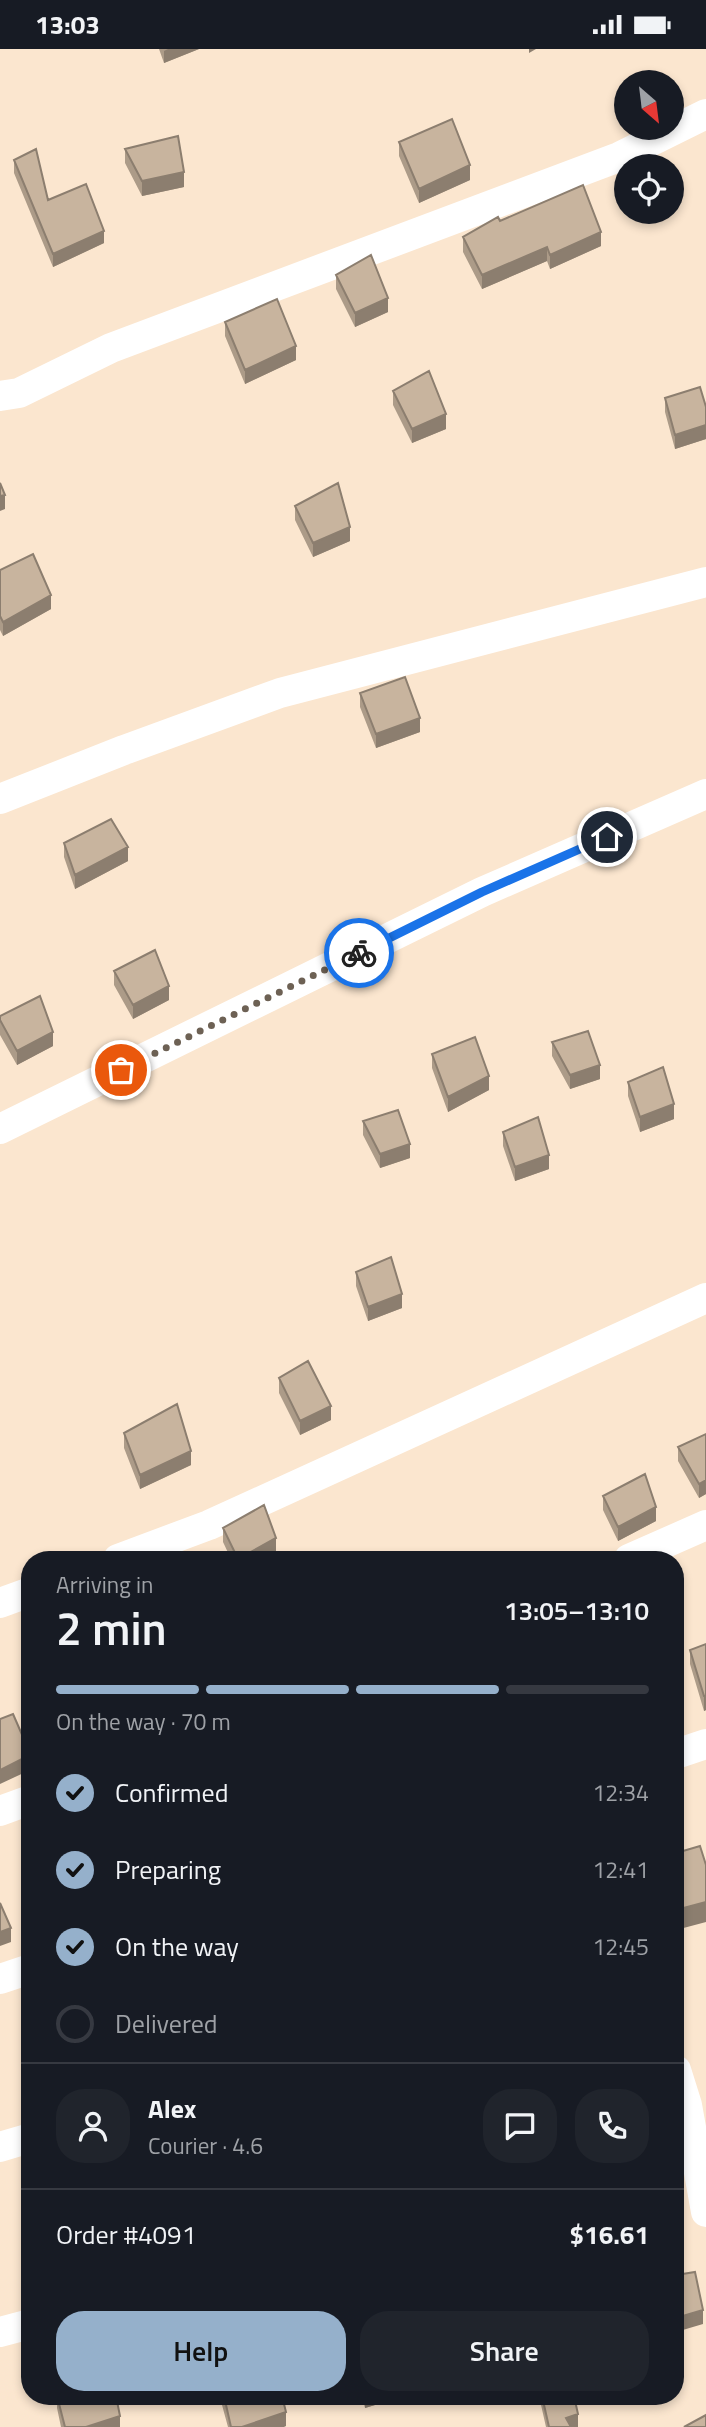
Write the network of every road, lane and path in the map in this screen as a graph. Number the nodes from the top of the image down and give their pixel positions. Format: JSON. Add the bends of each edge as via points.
{"nodes":[{"id":1,"x":706,"y":114,"type":"edge"},
{"id":2,"x":0,"y":395,"type":"edge"},
{"id":3,"x":706,"y":582,"type":"edge"},
{"id":4,"x":706,"y":794,"type":"edge"},
{"id":5,"x":0,"y":799,"type":"edge"},
{"id":6,"x":0,"y":1129,"type":"edge"},
{"id":7,"x":706,"y":1298,"type":"edge"},
{"id":8,"x":706,"y":1525,"type":"edge"},
{"id":9,"x":139,"y":1551,"type":"edge"},
{"id":10,"x":647,"y":1551,"type":"edge"},
{"id":11,"x":21,"y":1595,"type":"edge"},
{"id":12,"x":0,"y":1603,"type":"edge"},
{"id":13,"x":706,"y":1744,"type":"edge"},
{"id":14,"x":684,"y":1751,"type":"edge"},
{"id":15,"x":21,"y":1803,"type":"edge"},
{"id":16,"x":0,"y":1811,"type":"edge"},
{"id":17,"x":21,"y":1972,"type":"edge"},
{"id":18,"x":0,"y":1979,"type":"edge"},
{"id":19,"x":684,"y":2119,"type":"edge"},
{"id":20,"x":21,"y":2141,"type":"edge"},
{"id":21,"x":0,"y":2147,"type":"edge"},
{"id":22,"x":706,"y":2211,"type":"edge"},
{"id":23,"x":21,"y":2326,"type":"edge"},
{"id":24,"x":0,"y":2332,"type":"edge"}],
"edges":[{"from":1,"to":2,"type":"street","via":[[619,157],[111,348],[19,393]]},
{"from":3,"to":5,"type":"street","via":[[280,693]]},
{"from":4,"to":6,"type":"street","via":[[482,892]]},
{"from":7,"to":9,"type":"street","via":[[209,1525]]},
{"from":8,"to":10,"type":"street"},
{"from":11,"to":12,"type":"street"},
{"from":13,"to":14,"type":"street"},
{"from":15,"to":16,"type":"street"},
{"from":17,"to":18,"type":"street"},
{"from":19,"to":22,"type":"street"},
{"from":20,"to":21,"type":"street"},
{"from":23,"to":24,"type":"street"}]}
